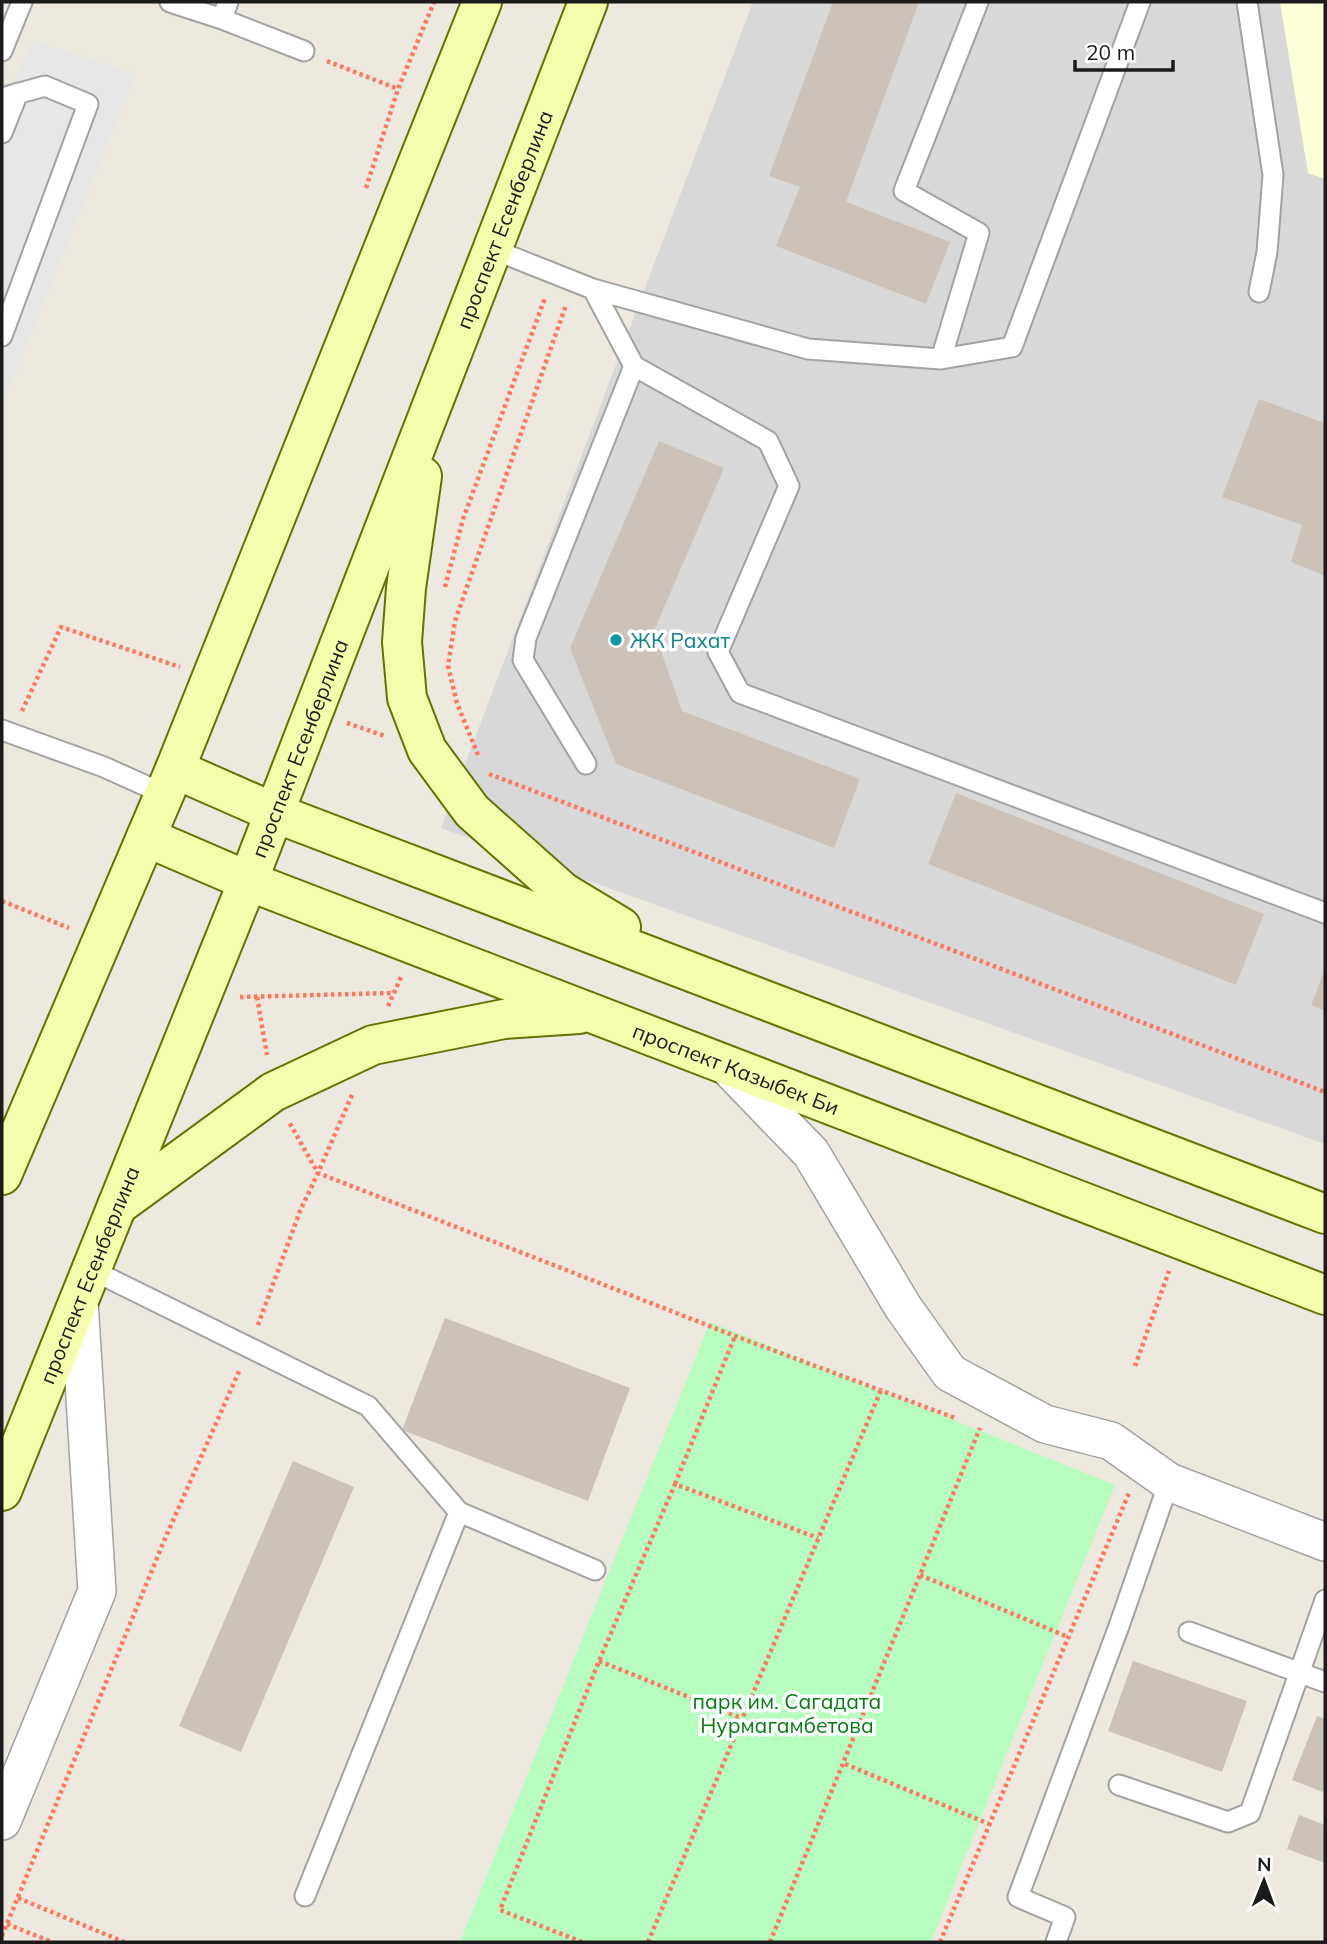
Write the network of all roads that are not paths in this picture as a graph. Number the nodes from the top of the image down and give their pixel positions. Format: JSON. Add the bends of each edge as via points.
{"nodes":[{"id":1,"x":22,"y":2,"type":"edge"},
{"id":2,"x":170,"y":2,"type":"edge"},
{"id":3,"x":482,"y":2,"type":"edge"},
{"id":4,"x":588,"y":2,"type":"edge"},
{"id":5,"x":978,"y":2,"type":"edge"},
{"id":6,"x":1140,"y":2,"type":"edge"},
{"id":7,"x":1247,"y":2,"type":"edge"},
{"id":8,"x":225,"y":11,"type":"edge"},
{"id":9,"x":2,"y":51,"type":"edge"},
{"id":10,"x":304,"y":51,"type":"road end"},
{"id":11,"x":10,"y":96,"type":"edge"},
{"id":12,"x":2,"y":133,"type":"edge"},
{"id":13,"x":492,"y":250,"type":"junction"},
{"id":14,"x":584,"y":285,"type":"junction"},
{"id":15,"x":1259,"y":292,"type":"dead end"},
{"id":16,"x":2,"y":335,"type":"edge"},
{"id":17,"x":941,"y":359,"type":"junction"},
{"id":18,"x":634,"y":366,"type":"junction"},
{"id":19,"x":431,"y":408,"type":"junction"},
{"id":20,"x":6,"y":732,"type":"edge"},
{"id":21,"x":586,"y":764,"type":"dead end"},
{"id":22,"x":169,"y":781,"type":"junction"},
{"id":23,"x":275,"y":813,"type":"junction"},
{"id":24,"x":146,"y":837,"type":"junction"},
{"id":25,"x":248,"y":881,"type":"junction"},
{"id":26,"x":1325,"y":913,"type":"edge"},
{"id":27,"x":708,"y":978,"type":"junction"},
{"id":28,"x":591,"y":1013,"type":"junction"},
{"id":29,"x":726,"y":1065,"type":"junction"},
{"id":30,"x":2,"y":1175,"type":"edge"},
{"id":31,"x":1325,"y":1196,"type":"edge"},
{"id":32,"x":1281,"y":1197,"type":"junction"},
{"id":33,"x":117,"y":1206,"type":"junction"},
{"id":34,"x":1325,"y":1214,"type":"edge"},
{"id":35,"x":85,"y":1285,"type":"junction"},
{"id":36,"x":1325,"y":1295,"type":"edge"},
{"id":37,"x":1166,"y":1490,"type":"junction"},
{"id":38,"x":2,"y":1491,"type":"edge"},
{"id":39,"x":459,"y":1512,"type":"junction"},
{"id":40,"x":1325,"y":1542,"type":"edge"},
{"id":41,"x":595,"y":1570,"type":"dead end"},
{"id":42,"x":1325,"y":1600,"type":"edge"},
{"id":43,"x":1189,"y":1632,"type":"dead end"},
{"id":44,"x":1300,"y":1672,"type":"junction"},
{"id":45,"x":1325,"y":1682,"type":"edge"},
{"id":46,"x":1119,"y":1785,"type":"dead end"},
{"id":47,"x":2,"y":1821,"type":"edge"},
{"id":48,"x":305,"y":1896,"type":"dead end"},
{"id":49,"x":1056,"y":1942,"type":"edge"}],
"edges":[{"from":1,"to":9,"type":"lane"},
{"from":2,"to":8,"type":"lane"},
{"from":3,"to":22,"type":"street"},
{"from":4,"to":13,"type":"street","name":"проспект Есенберлина"},
{"from":5,"to":17,"type":"lane","via":[[904,191],[979,233]]},
{"from":6,"to":17,"type":"lane","via":[[1012,347]]},
{"from":7,"to":15,"type":"lane","via":[[1273,175]]},
{"from":8,"to":10,"type":"lane"},
{"from":11,"to":12,"type":"lane"},
{"from":11,"to":16,"type":"lane","via":[[45,86],[88,104]]},
{"from":13,"to":14,"type":"lane"},
{"from":13,"to":19,"type":"street","name":"проспект Есенберлина"},
{"from":14,"to":17,"type":"lane","via":[[808,349]]},
{"from":14,"to":18,"type":"lane"},
{"from":18,"to":21,"type":"lane","via":[[526,638],[523,660]]},
{"from":18,"to":26,"type":"lane","via":[[768,441],[789,486],[718,652],[740,693]]},
{"from":19,"to":23,"type":"street","name":"проспект Есенберлина"},
{"from":19,"to":27,"type":"street","via":[[402,642],[407,698],[426,750],[472,811],[563,892]]},
{"from":20,"to":22,"type":"lane","via":[[104,767]]},
{"from":22,"to":23,"type":"street"},
{"from":22,"to":24,"type":"street"},
{"from":23,"to":25,"type":"street","name":"проспект Есенберлина"},
{"from":23,"to":27,"type":"street"},
{"from":24,"to":25,"type":"street","name":"проспект Казыбек Би"},
{"from":24,"to":30,"type":"street"},
{"from":25,"to":28,"type":"street","name":"проспект Казыбек Би"},
{"from":25,"to":33,"type":"street","name":"проспект Есенберлина"},
{"from":27,"to":32,"type":"street"},
{"from":28,"to":29,"type":"street","name":"проспект Казыбек Би"},
{"from":28,"to":33,"type":"street","via":[[504,1019],[373,1045],[273,1092]]},
{"from":29,"to":36,"type":"street","name":"проспект Казыбек Би"},
{"from":29,"to":37,"type":"street","via":[[811,1153],[903,1307],[950,1373],[1045,1424],[1111,1441]]},
{"from":31,"to":32,"type":"street"},
{"from":32,"to":34,"type":"street"},
{"from":33,"to":35,"type":"street","name":"проспект Есенберлина"},
{"from":35,"to":38,"type":"street","name":"проспект Есенберлина"},
{"from":35,"to":39,"type":"lane","via":[[249,1348],[368,1406]]},
{"from":35,"to":47,"type":"street","via":[[97,1591]]},
{"from":37,"to":40,"type":"street"},
{"from":37,"to":49,"type":"lane","via":[[1018,1897],[1065,1917]]},
{"from":39,"to":41,"type":"lane"},
{"from":39,"to":48,"type":"lane"},
{"from":42,"to":44,"type":"lane"},
{"from":43,"to":44,"type":"lane"},
{"from":44,"to":45,"type":"lane"},
{"from":44,"to":46,"type":"lane","via":[[1250,1813],[1228,1822]]}]}
